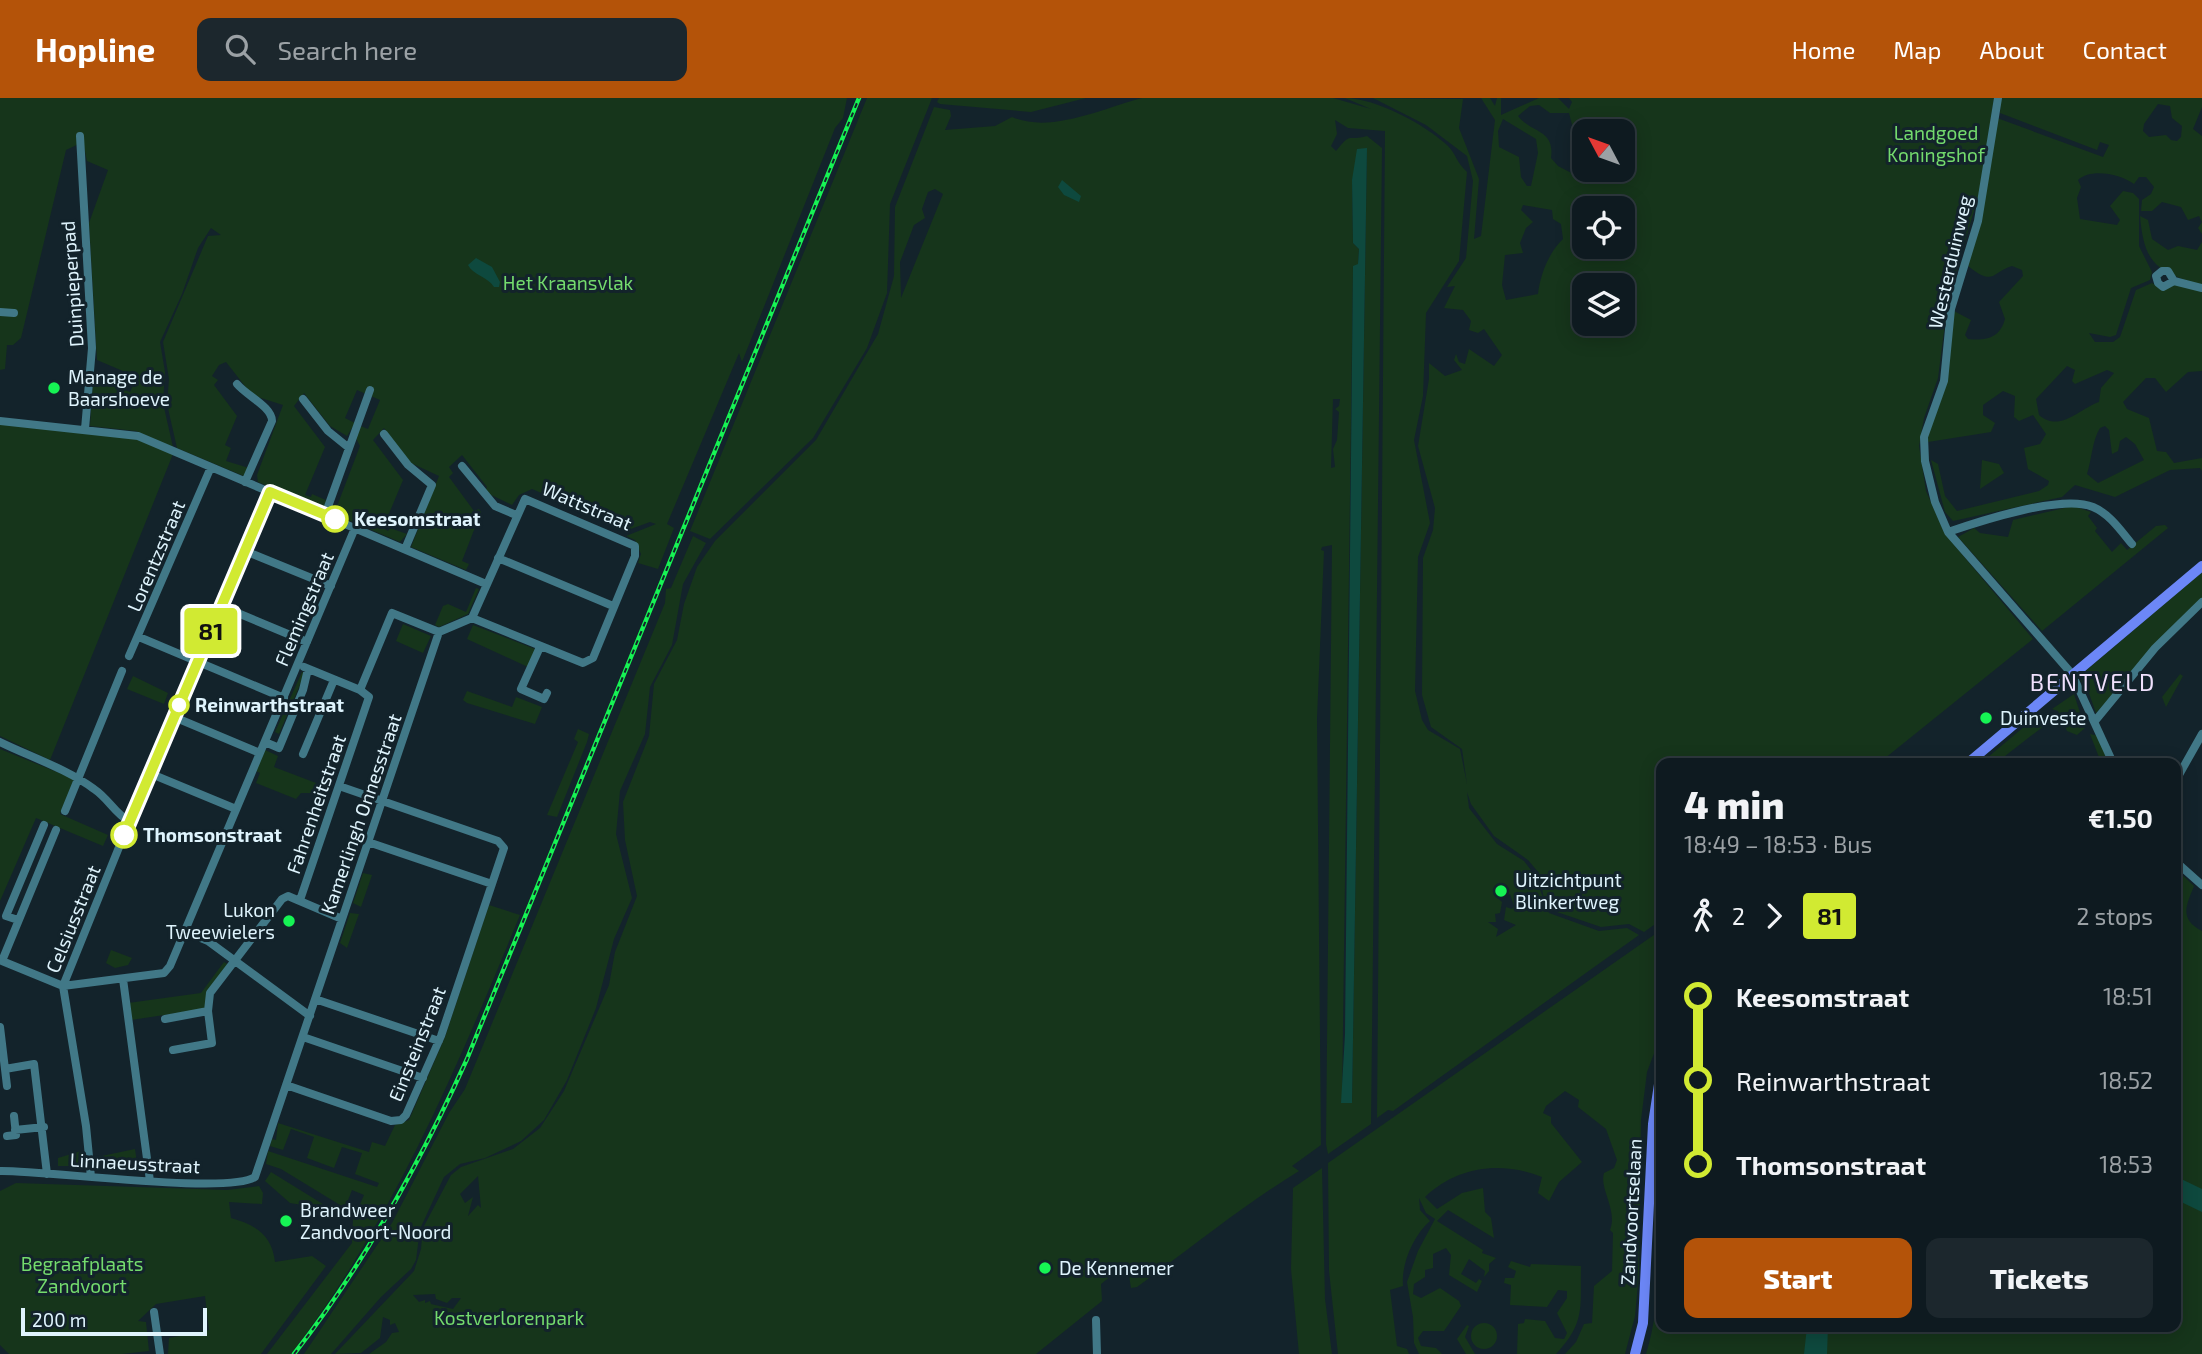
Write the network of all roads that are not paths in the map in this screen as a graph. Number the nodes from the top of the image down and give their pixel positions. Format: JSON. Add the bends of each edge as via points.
{"nodes":[{"id":1,"x":1998,"y":98,"type":"edge"},
{"id":2,"x":80,"y":136,"type":"dead end"},
{"id":3,"x":2174,"y":281,"type":"dead end"},
{"id":4,"x":2202,"y":288,"type":"edge"},
{"id":5,"x":0,"y":312,"type":"edge"},
{"id":6,"x":14,"y":313,"type":"dead end"},
{"id":7,"x":237,"y":384,"type":"dead end"},
{"id":8,"x":370,"y":390,"type":"dead end"},
{"id":9,"x":303,"y":399,"type":"dead end"},
{"id":10,"x":0,"y":421,"type":"edge"},
{"id":11,"x":85,"y":429,"type":"junction"},
{"id":12,"x":384,"y":434,"type":"dead end"},
{"id":13,"x":349,"y":448,"type":"junction"},
{"id":14,"x":462,"y":466,"type":"dead end"},
{"id":15,"x":211,"y":467,"type":"junction"},
{"id":16,"x":245,"y":482,"type":"junction"},
{"id":17,"x":270,"y":492,"type":"junction"},
{"id":18,"x":325,"y":515,"type":"junction"},
{"id":19,"x":516,"y":515,"type":"junction"},
{"id":20,"x":355,"y":528,"type":"junction"},
{"id":21,"x":1948,"y":531,"type":"junction"},
{"id":22,"x":2132,"y":544,"type":"dead end"},
{"id":23,"x":404,"y":549,"type":"junction"},
{"id":24,"x":245,"y":551,"type":"junction"},
{"id":25,"x":498,"y":558,"type":"junction"},
{"id":26,"x":2202,"y":566,"type":"edge"},
{"id":27,"x":486,"y":584,"type":"junction"},
{"id":28,"x":331,"y":586,"type":"junction"},
{"id":29,"x":2202,"y":602,"type":"edge"},
{"id":30,"x":221,"y":606,"type":"junction"},
{"id":31,"x":613,"y":606,"type":"junction"},
{"id":32,"x":472,"y":618,"type":"junction"},
{"id":33,"x":439,"y":632,"type":"junction"},
{"id":34,"x":139,"y":637,"type":"junction"},
{"id":35,"x":307,"y":642,"type":"junction"},
{"id":36,"x":540,"y":646,"type":"junction"},
{"id":37,"x":129,"y":656,"type":"dead end"},
{"id":38,"x":198,"y":662,"type":"junction"},
{"id":39,"x":298,"y":665,"type":"junction"},
{"id":40,"x":309,"y":669,"type":"junction"},
{"id":41,"x":122,"y":671,"type":"dead end"},
{"id":42,"x":2071,"y":674,"type":"junction"},
{"id":43,"x":334,"y":680,"type":"junction"},
{"id":44,"x":360,"y":690,"type":"junction"},
{"id":45,"x":547,"y":693,"type":"dead end"},
{"id":46,"x":284,"y":698,"type":"junction"},
{"id":47,"x":174,"y":717,"type":"junction"},
{"id":48,"x":2095,"y":721,"type":"junction"},
{"id":49,"x":2202,"y":734,"type":"edge"},
{"id":50,"x":0,"y":742,"type":"edge"},
{"id":51,"x":265,"y":742,"type":"junction"},
{"id":52,"x":260,"y":753,"type":"junction"},
{"id":53,"x":303,"y":754,"type":"dead end"},
{"id":54,"x":1974,"y":758,"type":"edge"},
{"id":55,"x":2111,"y":758,"type":"edge"},
{"id":56,"x":2181,"y":771,"type":"edge"},
{"id":57,"x":149,"y":773,"type":"junction"},
{"id":58,"x":78,"y":781,"type":"junction"},
{"id":59,"x":339,"y":786,"type":"junction"},
{"id":60,"x":382,"y":802,"type":"junction"},
{"id":61,"x":236,"y":809,"type":"junction"},
{"id":62,"x":65,"y":811,"type":"dead end"},
{"id":63,"x":130,"y":822,"type":"junction"},
{"id":64,"x":44,"y":825,"type":"dead end"},
{"id":65,"x":56,"y":830,"type":"dead end"},
{"id":66,"x":368,"y":842,"type":"junction"},
{"id":67,"x":35,"y":848,"type":"junction"},
{"id":68,"x":47,"y":853,"type":"junction"},
{"id":69,"x":2181,"y":866,"type":"edge"},
{"id":70,"x":492,"y":884,"type":"junction"},
{"id":71,"x":2202,"y":885,"type":"edge"},
{"id":72,"x":300,"y":900,"type":"junction"},
{"id":73,"x":342,"y":919,"type":"junction"},
{"id":74,"x":18,"y":920,"type":"junction"},
{"id":75,"x":184,"y":931,"type":"junction"},
{"id":76,"x":1,"y":961,"type":"edge"},
{"id":77,"x":235,"y":962,"type":"junction"},
{"id":78,"x":122,"y":979,"type":"junction"},
{"id":79,"x":63,"y":986,"type":"junction"},
{"id":80,"x":315,"y":999,"type":"junction"},
{"id":81,"x":208,"y":1011,"type":"junction"},
{"id":82,"x":310,"y":1016,"type":"junction"},
{"id":83,"x":165,"y":1019,"type":"dead end"},
{"id":84,"x":0,"y":1027,"type":"edge"},
{"id":85,"x":303,"y":1037,"type":"junction"},
{"id":86,"x":439,"y":1041,"type":"junction"},
{"id":87,"x":173,"y":1050,"type":"dead end"},
{"id":88,"x":5,"y":1069,"type":"junction"},
{"id":89,"x":423,"y":1078,"type":"junction"},
{"id":90,"x":286,"y":1085,"type":"junction"},
{"id":91,"x":7,"y":1086,"type":"dead end"},
{"id":92,"x":1656,"y":1104,"type":"edge"},
{"id":93,"x":14,"y":1116,"type":"dead end"},
{"id":94,"x":44,"y":1127,"type":"junction"},
{"id":95,"x":15,"y":1130,"type":"junction"},
{"id":96,"x":7,"y":1136,"type":"dead end"},
{"id":97,"x":260,"y":1165,"type":"joint"},
{"id":98,"x":0,"y":1171,"type":"edge"},
{"id":99,"x":47,"y":1174,"type":"junction"},
{"id":100,"x":91,"y":1177,"type":"junction"},
{"id":101,"x":150,"y":1181,"type":"junction"},
{"id":102,"x":154,"y":1312,"type":"dead end"},
{"id":103,"x":1096,"y":1320,"type":"dead end"},
{"id":104,"x":160,"y":1354,"type":"edge"},
{"id":105,"x":1097,"y":1354,"type":"edge"},
{"id":106,"x":1635,"y":1354,"type":"edge"}],
"edges":[{"from":1,"to":21,"type":"street","name":"Westerduinweg","via":[[1978,220],[1951,309],[1944,381],[1924,437],[1929,482]]},
{"from":2,"to":11,"type":"street","name":"Duinpieperpad","via":[[93,348]]},
{"from":3,"to":4,"type":"street"},
{"from":5,"to":6,"type":"street"},
{"from":7,"to":16,"type":"street","via":[[272,415]]},
{"from":8,"to":13,"type":"street"},
{"from":9,"to":13,"type":"street","via":[[328,431]]},
{"from":10,"to":11,"type":"street"},
{"from":11,"to":15,"type":"street","via":[[138,436]]},
{"from":12,"to":23,"type":"street","via":[[408,465],[432,485]]},
{"from":13,"to":18,"type":"street"},
{"from":14,"to":19,"type":"street","via":[[495,506]]},
{"from":15,"to":16,"type":"street"},
{"from":15,"to":34,"type":"street","name":"Lorentzstraat"},
{"from":16,"to":17,"type":"street"},
{"from":17,"to":18,"type":"street"},
{"from":17,"to":24,"type":"street","name":"Celsiusstraat"},
{"from":18,"to":20,"type":"street"},
{"from":19,"to":25,"type":"street"},
{"from":19,"to":31,"type":"street","name":"Wattstraat","via":[[525,499],[635,545],[635,556]]},
{"from":20,"to":23,"type":"street"},
{"from":20,"to":28,"type":"street","name":"Flemingstraat"},
{"from":21,"to":22,"type":"street","via":[[2059,503],[2081,504],[2101,511]]},
{"from":21,"to":42,"type":"street","name":"Westerduinweg"},
{"from":23,"to":27,"type":"street"},
{"from":24,"to":28,"type":"street"},
{"from":24,"to":30,"type":"street","name":"Celsiusstraat"},
{"from":25,"to":27,"type":"street"},
{"from":25,"to":31,"type":"street"},
{"from":26,"to":42,"type":"main road"},
{"from":27,"to":32,"type":"street"},
{"from":28,"to":35,"type":"street","name":"Flemingstraat"},
{"from":29,"to":48,"type":"street","via":[[2155,648]]},
{"from":30,"to":35,"type":"street"},
{"from":30,"to":38,"type":"street","name":"Celsiusstraat"},
{"from":31,"to":36,"type":"street","via":[[593,657],[583,663]]},
{"from":32,"to":33,"type":"street"},
{"from":32,"to":36,"type":"street"},
{"from":33,"to":44,"type":"street","name":"Fahrenheitstraat","via":[[392,613]]},
{"from":33,"to":60,"type":"street","name":"Kamerlingh Onnesstraat"},
{"from":34,"to":37,"type":"street","name":"Lorentzstraat"},
{"from":34,"to":38,"type":"street"},
{"from":35,"to":39,"type":"street","name":"Flemingstraat"},
{"from":36,"to":45,"type":"street","via":[[521,689],[544,699]]},
{"from":38,"to":46,"type":"street"},
{"from":38,"to":47,"type":"street","name":"Celsiusstraat"},
{"from":39,"to":40,"type":"street"},
{"from":39,"to":46,"type":"street","name":"Flemingstraat"},
{"from":40,"to":43,"type":"street"},
{"from":40,"to":51,"type":"street","name":"Flemingstraat","via":[[279,748]]},
{"from":41,"to":58,"type":"street"},
{"from":42,"to":48,"type":"street","name":"Westerduinweg"},
{"from":42,"to":54,"type":"main road"},
{"from":43,"to":44,"type":"street"},
{"from":43,"to":53,"type":"street"},
{"from":44,"to":59,"type":"street","name":"Fahrenheitstraat","via":[[369,697]]},
{"from":46,"to":51,"type":"street","name":"Flemingstraat"},
{"from":47,"to":52,"type":"street"},
{"from":47,"to":57,"type":"street","name":"Celsiusstraat"},
{"from":48,"to":55,"type":"street","name":"Westerduinweg"},
{"from":49,"to":56,"type":"street"},
{"from":50,"to":58,"type":"street"},
{"from":51,"to":52,"type":"street","name":"Flemingstraat"},
{"from":52,"to":61,"type":"street","name":"Flemingstraat"},
{"from":57,"to":61,"type":"street"},
{"from":57,"to":63,"type":"street","name":"Celsiusstraat"},
{"from":58,"to":62,"type":"street"},
{"from":58,"to":63,"type":"street","via":[[100,793],[114,813]]},
{"from":59,"to":60,"type":"street"},
{"from":59,"to":72,"type":"street","name":"Fahrenheitstraat"},
{"from":60,"to":66,"type":"street","name":"Kamerlingh Onnesstraat"},
{"from":60,"to":70,"type":"street","name":"Einsteinstraat","via":[[502,843]]},
{"from":61,"to":75,"type":"street","name":"Flemingstraat"},
{"from":63,"to":79,"type":"street","name":"Celsiusstraat"},
{"from":64,"to":67,"type":"street"},
{"from":65,"to":68,"type":"street"},
{"from":66,"to":70,"type":"street"},
{"from":66,"to":73,"type":"street","name":"Kamerlingh Onnesstraat"},
{"from":67,"to":68,"type":"street"},
{"from":67,"to":74,"type":"street","via":[[6,915]]},
{"from":68,"to":74,"type":"street"},
{"from":69,"to":71,"type":"street"},
{"from":70,"to":86,"type":"street","name":"Einsteinstraat"},
{"from":72,"to":73,"type":"street"},
{"from":72,"to":77,"type":"street","via":[[282,899]]},
{"from":73,"to":80,"type":"street","name":"Kamerlingh Onnesstraat"},
{"from":74,"to":76,"type":"street"},
{"from":75,"to":77,"type":"street","via":[[208,941]]},
{"from":75,"to":78,"type":"street","name":"Flemingstraat","via":[[164,973]]},
{"from":76,"to":79,"type":"street"},
{"from":77,"to":81,"type":"street","via":[[210,993]]},
{"from":77,"to":82,"type":"street"},
{"from":78,"to":79,"type":"street","name":"Flemingstraat"},
{"from":78,"to":101,"type":"street"},
{"from":79,"to":100,"type":"street","name":"Celsiusstraat"},
{"from":80,"to":82,"type":"street","name":"Kamerlingh Onnesstraat"},
{"from":80,"to":86,"type":"street"},
{"from":81,"to":83,"type":"street"},
{"from":81,"to":87,"type":"street","via":[[212,1043]]},
{"from":82,"to":85,"type":"street","name":"Kamerlingh Onnesstraat"},
{"from":84,"to":88,"type":"street"},
{"from":85,"to":89,"type":"street"},
{"from":85,"to":90,"type":"street","name":"Kamerlingh Onnesstraat"},
{"from":86,"to":89,"type":"street","name":"Einsteinstraat"},
{"from":88,"to":91,"type":"street"},
{"from":88,"to":94,"type":"street","via":[[34,1064]]},
{"from":89,"to":90,"type":"street","name":"Einsteinstraat","via":[[406,1115],[395,1121]]},
{"from":90,"to":97,"type":"street","name":"Kamerlingh Onnesstraat"},
{"from":92,"to":106,"type":"main road","name":"Zandvoortselaan","via":[[1643,1323]]},
{"from":93,"to":95,"type":"street"},
{"from":94,"to":95,"type":"street"},
{"from":94,"to":99,"type":"street"},
{"from":95,"to":96,"type":"street","via":[[16,1135]]},
{"from":97,"to":101,"type":"street","name":"Linnaeusstraat","via":[[255,1177],[245,1182]]},
{"from":98,"to":99,"type":"street","name":"Linnaeusstraat"},
{"from":99,"to":100,"type":"street","name":"Linnaeusstraat"},
{"from":100,"to":101,"type":"street","name":"Linnaeusstraat"},
{"from":102,"to":104,"type":"street"},
{"from":103,"to":105,"type":"street"}]}
